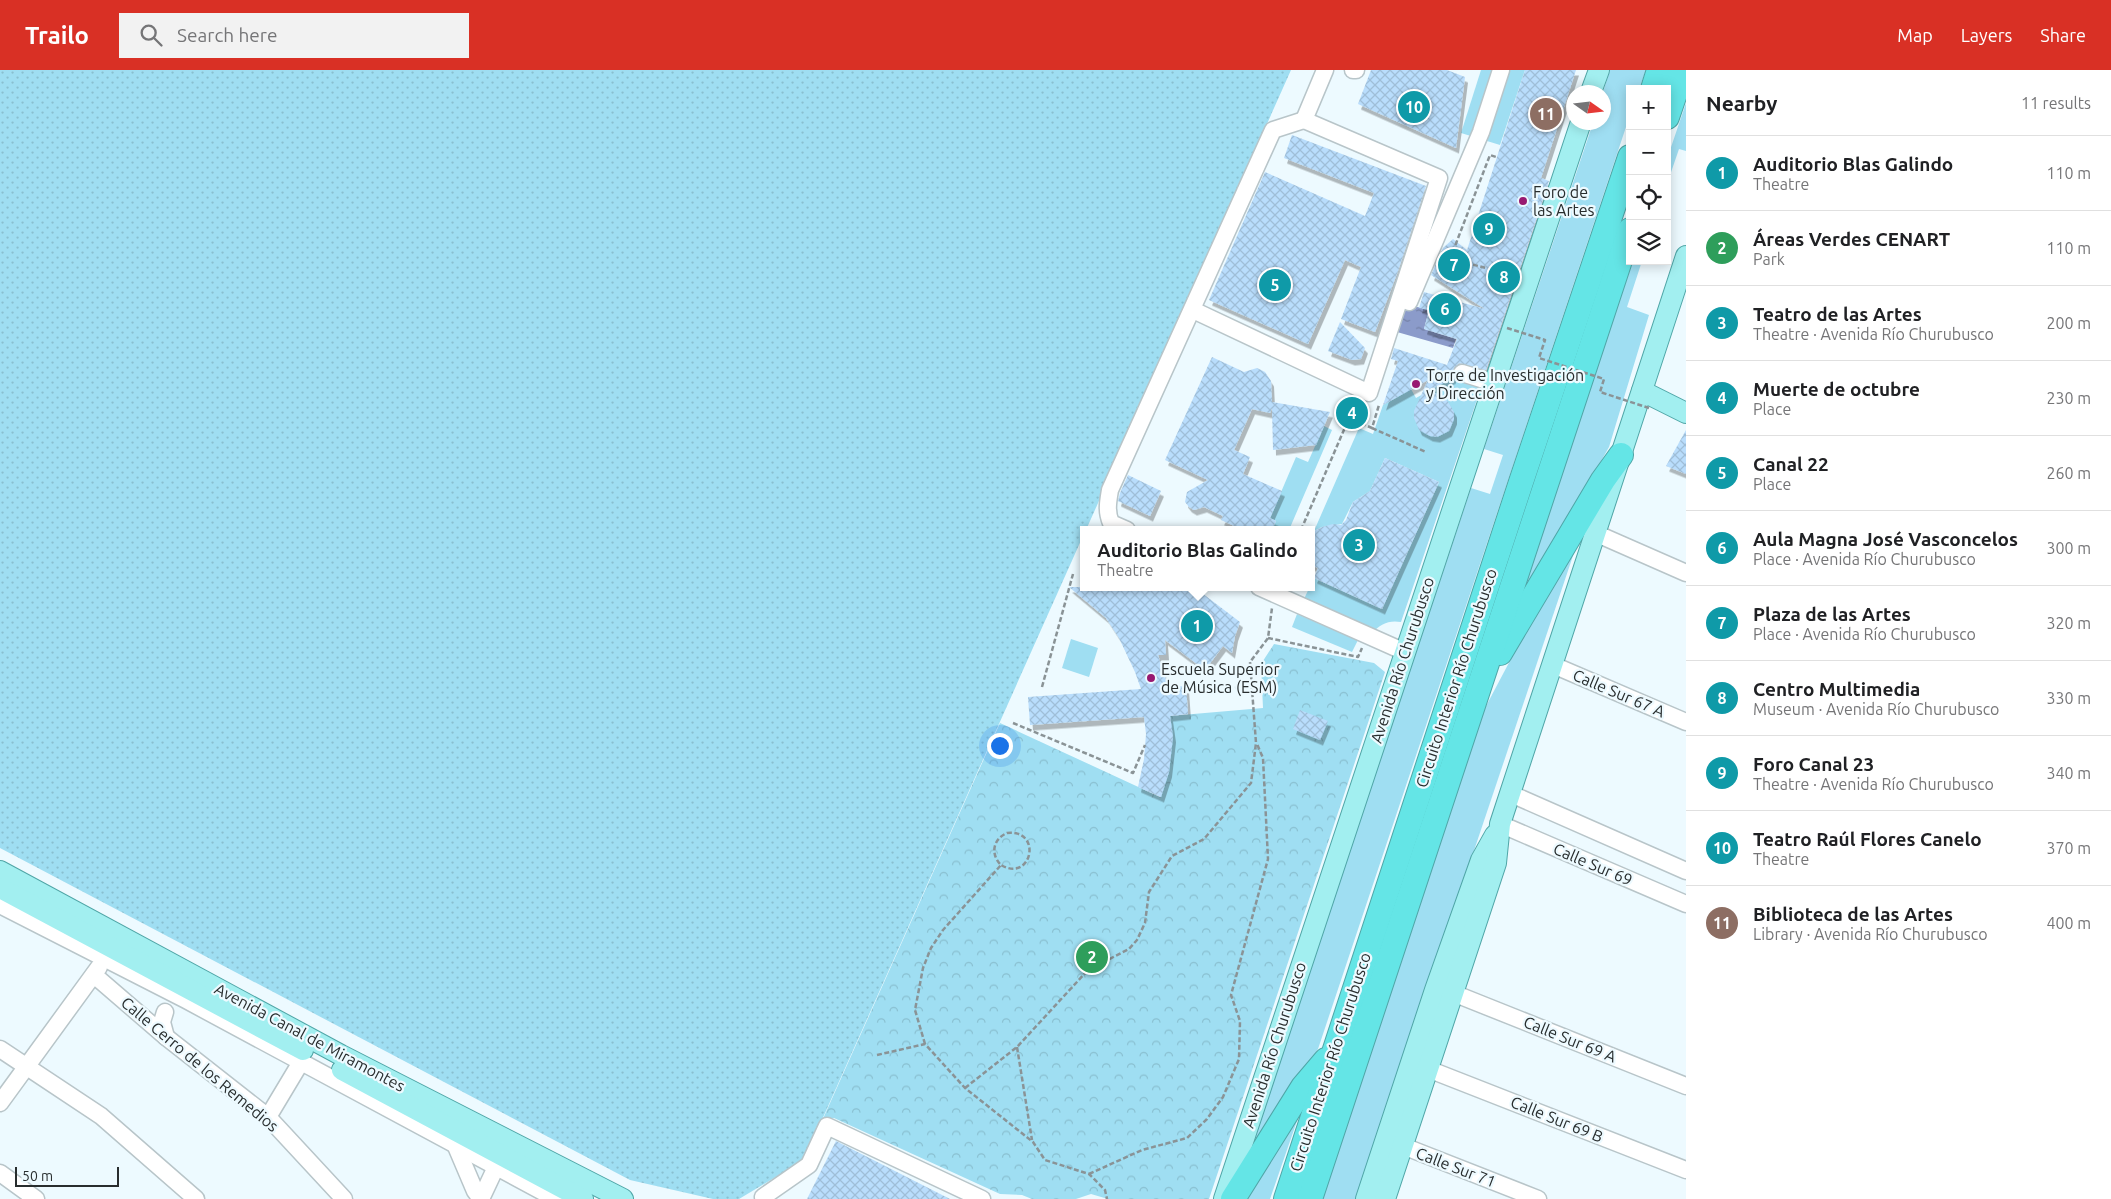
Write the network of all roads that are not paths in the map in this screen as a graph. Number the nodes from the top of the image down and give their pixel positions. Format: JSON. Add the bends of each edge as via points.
{"nodes":[{"id":1,"x":1325,"y":70,"type":"edge"},
{"id":2,"x":1501,"y":70,"type":"edge"},
{"id":3,"x":1599,"y":70,"type":"edge"},
{"id":4,"x":1659,"y":70,"type":"edge"},
{"id":5,"x":1683,"y":70,"type":"edge"},
{"id":6,"x":1594,"y":85,"type":"edge"},
{"id":7,"x":1654,"y":85,"type":"edge"},
{"id":8,"x":1671,"y":104,"type":"edge"},
{"id":9,"x":1304,"y":120,"type":"junction"},
{"id":10,"x":1578,"y":130,"type":"edge"},
{"id":11,"x":1626,"y":169,"type":"edge"},
{"id":12,"x":1626,"y":242,"type":"edge"},
{"id":13,"x":1686,"y":256,"type":"edge"},
{"id":14,"x":1679,"y":278,"type":"junction"},
{"id":15,"x":1686,"y":299,"type":"edge"},
{"id":16,"x":1409,"y":302,"type":"dead end"},
{"id":17,"x":1193,"y":310,"type":"junction"},
{"id":18,"x":1462,"y":373,"type":"dead end"},
{"id":19,"x":1494,"y":383,"type":"junction"},
{"id":20,"x":1645,"y":399,"type":"junction"},
{"id":21,"x":1686,"y":413,"type":"edge"},
{"id":22,"x":1621,"y":455,"type":"junction"},
{"id":23,"x":1118,"y":526,"type":"edge"},
{"id":24,"x":1595,"y":533,"type":"junction"},
{"id":25,"x":1686,"y":573,"type":"edge"},
{"id":26,"x":1268,"y":591,"type":"edge"},
{"id":27,"x":1405,"y":652,"type":"junction"},
{"id":28,"x":1552,"y":665,"type":"junction"},
{"id":29,"x":1474,"y":698,"type":"junction"},
{"id":30,"x":1686,"y":722,"type":"edge"},
{"id":31,"x":1510,"y":794,"type":"junction"},
{"id":32,"x":1500,"y":824,"type":"junction"},
{"id":33,"x":0,"y":871,"type":"edge"},
{"id":34,"x":1686,"y":871,"type":"edge"},
{"id":35,"x":0,"y":888,"type":"edge"},
{"id":36,"x":1686,"y":904,"type":"edge"},
{"id":37,"x":0,"y":905,"type":"edge"},
{"id":38,"x":105,"y":959,"type":"junction"},
{"id":39,"x":94,"y":975,"type":"junction"},
{"id":40,"x":1444,"y":991,"type":"junction"},
{"id":41,"x":166,"y":1012,"type":"dead end"},
{"id":42,"x":166,"y":1037,"type":"junction"},
{"id":43,"x":0,"y":1048,"type":"edge"},
{"id":44,"x":1334,"y":1052,"type":"junction"},
{"id":45,"x":301,"y":1062,"type":"junction"},
{"id":46,"x":27,"y":1066,"type":"junction"},
{"id":47,"x":1428,"y":1069,"type":"junction"},
{"id":48,"x":1686,"y":1086,"type":"edge"},
{"id":49,"x":1260,"y":1088,"type":"junction"},
{"id":50,"x":0,"y":1102,"type":"edge"},
{"id":51,"x":268,"y":1117,"type":"junction"},
{"id":52,"x":455,"y":1144,"type":"junction"},
{"id":53,"x":1402,"y":1146,"type":"junction"},
{"id":54,"x":496,"y":1167,"type":"junction"},
{"id":55,"x":1686,"y":1170,"type":"edge"},
{"id":56,"x":0,"y":1173,"type":"edge"},
{"id":57,"x":763,"y":1198,"type":"edge"},
{"id":58,"x":36,"y":1199,"type":"edge"},
{"id":59,"x":196,"y":1199,"type":"edge"},
{"id":60,"x":344,"y":1199,"type":"edge"},
{"id":61,"x":481,"y":1199,"type":"edge"},
{"id":62,"x":556,"y":1199,"type":"edge"},
{"id":63,"x":583,"y":1199,"type":"edge"},
{"id":64,"x":623,"y":1199,"type":"edge"},
{"id":65,"x":982,"y":1199,"type":"edge"},
{"id":66,"x":1214,"y":1199,"type":"edge"},
{"id":67,"x":1224,"y":1199,"type":"edge"},
{"id":68,"x":1233,"y":1199,"type":"edge"},
{"id":69,"x":1286,"y":1199,"type":"edge"},
{"id":70,"x":1310,"y":1199,"type":"edge"},
{"id":71,"x":1366,"y":1199,"type":"edge"},
{"id":72,"x":1385,"y":1199,"type":"edge"},
{"id":73,"x":1538,"y":1199,"type":"edge"}],
"edges":[{"from":1,"to":9,"type":"street"},
{"from":2,"to":16,"type":"street","via":[[1481,132]]},
{"from":3,"to":6,"type":"main road"},
{"from":4,"to":7,"type":"highway"},
{"from":5,"to":8,"type":"highway"},
{"from":9,"to":17,"type":"street","via":[[1273,130]]},
{"from":9,"to":17,"type":"street","via":[[1439,178],[1369,393]]},
{"from":10,"to":19,"type":"main road","name":"Avenida Río Churubusco"},
{"from":11,"to":44,"type":"highway","name":"Circuito Interior Río Churubusco"},
{"from":12,"to":29,"type":"highway","name":"Circuito Interior Río Churubusco"},
{"from":13,"to":14,"type":"main road"},
{"from":14,"to":15,"type":"main road"},
{"from":14,"to":20,"type":"main road"},
{"from":17,"to":23,"type":"street","via":[[1110,490],[1108,514],[1111,523]]},
{"from":18,"to":19,"type":"street"},
{"from":19,"to":27,"type":"main road","name":"Avenida Río Churubusco"},
{"from":20,"to":21,"type":"main road"},
{"from":20,"to":22,"type":"main road"},
{"from":22,"to":24,"type":"main road"},
{"from":22,"to":29,"type":"highway"},
{"from":24,"to":25,"type":"street"},
{"from":24,"to":28,"type":"main road"},
{"from":26,"to":27,"type":"street"},
{"from":27,"to":49,"type":"main road","name":"Avenida Río Churubusco"},
{"from":28,"to":30,"type":"street","name":"Calle Sur 67 A"},
{"from":28,"to":31,"type":"main road"},
{"from":29,"to":70,"type":"highway","name":"Circuito Interior Río Churubusco"},
{"from":31,"to":32,"type":"main road"},
{"from":31,"to":34,"type":"street","name":"Calle Sur 69"},
{"from":32,"to":36,"type":"street","name":"Calle Sur 69"},
{"from":32,"to":40,"type":"main road","via":[[1481,860]]},
{"from":33,"to":64,"type":"main road","name":"Avenida Canal de Miramontes","via":[[341,1054]]},
{"from":35,"to":63,"type":"main road","name":"Avenida Canal de Miramontes"},
{"from":37,"to":38,"type":"street","name":"Avenida Canal de Miramontes"},
{"from":38,"to":39,"type":"street"},
{"from":38,"to":45,"type":"street","name":"Avenida Canal de Miramontes"},
{"from":39,"to":42,"type":"street","name":"Calle Cerro de los Remedios"},
{"from":39,"to":46,"type":"street"},
{"from":40,"to":47,"type":"main road"},
{"from":40,"to":48,"type":"street","name":"Calle Sur 69 A"},
{"from":40,"to":71,"type":"main road"},
{"from":41,"to":42,"type":"street","via":[[162,1022]]},
{"from":42,"to":51,"type":"street","name":"Calle Cerro de los Remedios"},
{"from":43,"to":46,"type":"street"},
{"from":44,"to":68,"type":"highway","via":[[1303,1088]]},
{"from":44,"to":69,"type":"highway","name":"Circuito Interior Río Churubusco"},
{"from":45,"to":51,"type":"street"},
{"from":45,"to":52,"type":"street","name":"Avenida Canal de Miramontes"},
{"from":46,"to":50,"type":"street"},
{"from":46,"to":59,"type":"street","via":[[101,1116]]},
{"from":47,"to":53,"type":"main road"},
{"from":47,"to":55,"type":"street","name":"Calle Sur 69 B"},
{"from":49,"to":66,"type":"street","via":[[1244,1107]]},
{"from":49,"to":67,"type":"main road","name":"Avenida Río Churubusco"},
{"from":51,"to":60,"type":"street","name":"Calle Cerro de los Remedios"},
{"from":52,"to":54,"type":"street","name":"Avenida Canal de Miramontes"},
{"from":52,"to":61,"type":"street"},
{"from":53,"to":72,"type":"main road"},
{"from":53,"to":73,"type":"street","name":"Calle Sur 71"},
{"from":54,"to":61,"type":"street"},
{"from":54,"to":62,"type":"street","name":"Avenida Canal de Miramontes"},
{"from":56,"to":58,"type":"street"},
{"from":57,"to":65,"type":"street","via":[[809,1164],[827,1126],[947,1190]]}]}
